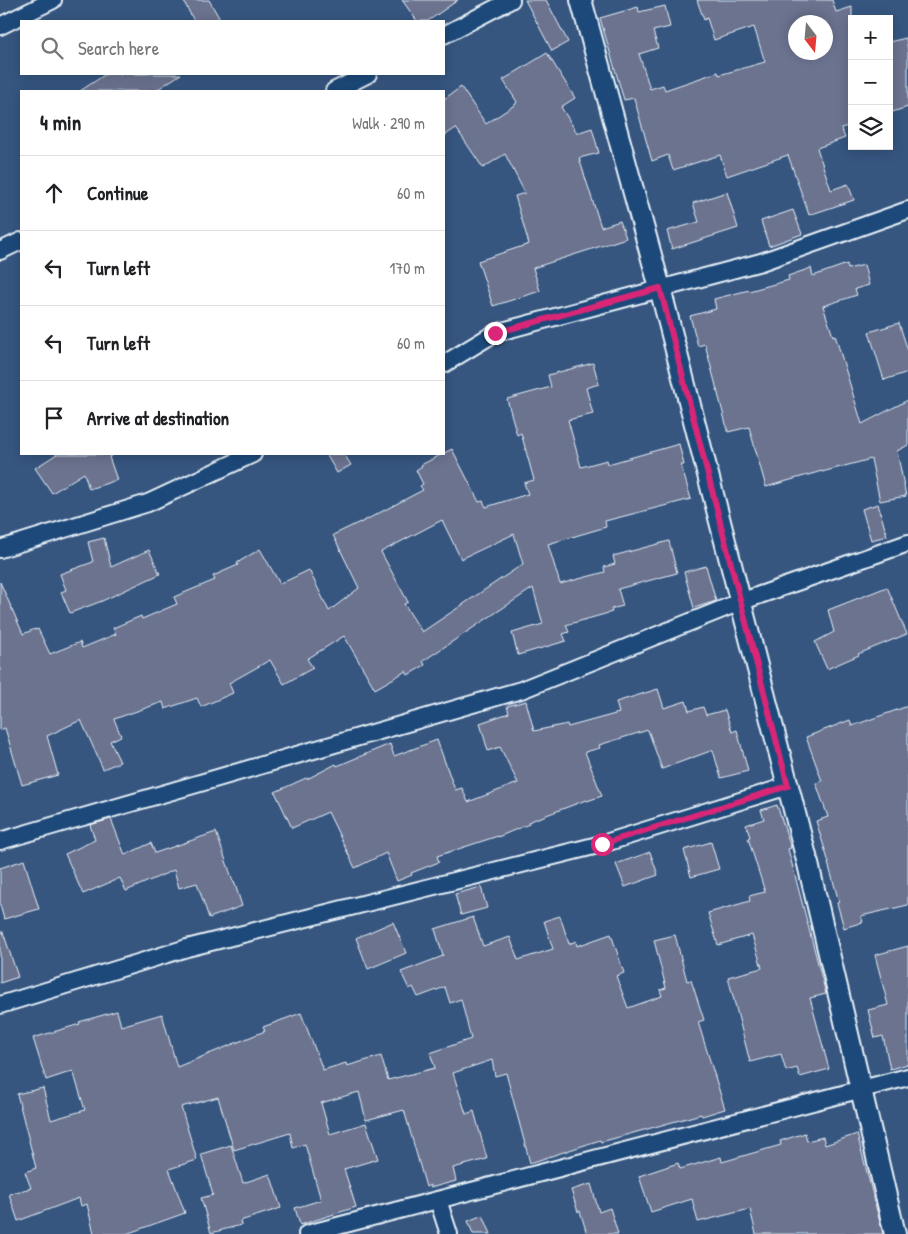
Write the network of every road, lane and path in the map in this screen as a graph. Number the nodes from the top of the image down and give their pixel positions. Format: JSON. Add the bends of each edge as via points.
{"nodes":[{"id":1,"x":53,"y":0,"type":"edge"},
{"id":2,"x":511,"y":0,"type":"edge"},
{"id":3,"x":581,"y":0,"type":"edge"},
{"id":4,"x":0,"y":26,"type":"edge"},
{"id":5,"x":445,"y":33,"type":"edge"},
{"id":6,"x":366,"y":75,"type":"edge"},
{"id":7,"x":336,"y":90,"type":"edge"},
{"id":8,"x":908,"y":210,"type":"edge"},
{"id":9,"x":20,"y":241,"type":"edge"},
{"id":10,"x":0,"y":251,"type":"edge"},
{"id":11,"x":660,"y":288,"type":"junction"},
{"id":12,"x":445,"y":363,"type":"edge"},
{"id":13,"x":251,"y":455,"type":"edge"},
{"id":14,"x":908,"y":543,"type":"edge"},
{"id":15,"x":0,"y":549,"type":"edge"},
{"id":16,"x":740,"y":602,"type":"junction"},
{"id":17,"x":788,"y":786,"type":"junction"},
{"id":18,"x":0,"y":841,"type":"edge"},
{"id":19,"x":0,"y":1005,"type":"edge"},
{"id":20,"x":908,"y":1077,"type":"edge"},
{"id":21,"x":861,"y":1088,"type":"junction"},
{"id":22,"x":438,"y":1200,"type":"junction"},
{"id":23,"x":358,"y":1228,"type":"edge"},
{"id":24,"x":307,"y":1234,"type":"edge"},
{"id":25,"x":449,"y":1234,"type":"edge"},
{"id":26,"x":894,"y":1234,"type":"edge"}],
"edges":[{"from":1,"to":4,"type":"street"},
{"from":2,"to":5,"type":"street"},
{"from":3,"to":11,"type":"street"},
{"from":6,"to":7,"type":"street"},
{"from":8,"to":11,"type":"street","via":[[761,262]]},
{"from":9,"to":10,"type":"street"},
{"from":11,"to":12,"type":"street","via":[[495,333]]},
{"from":11,"to":16,"type":"street"},
{"from":13,"to":15,"type":"street","via":[[148,503]]},
{"from":14,"to":16,"type":"street"},
{"from":16,"to":17,"type":"street"},
{"from":16,"to":18,"type":"street","via":[[521,690]]},
{"from":17,"to":19,"type":"street","via":[[602,844],[187,948]]},
{"from":17,"to":21,"type":"street"},
{"from":20,"to":21,"type":"street"},
{"from":21,"to":22,"type":"street"},
{"from":21,"to":26,"type":"street"},
{"from":22,"to":23,"type":"street"},
{"from":22,"to":25,"type":"street"},
{"from":23,"to":24,"type":"street"}]}
